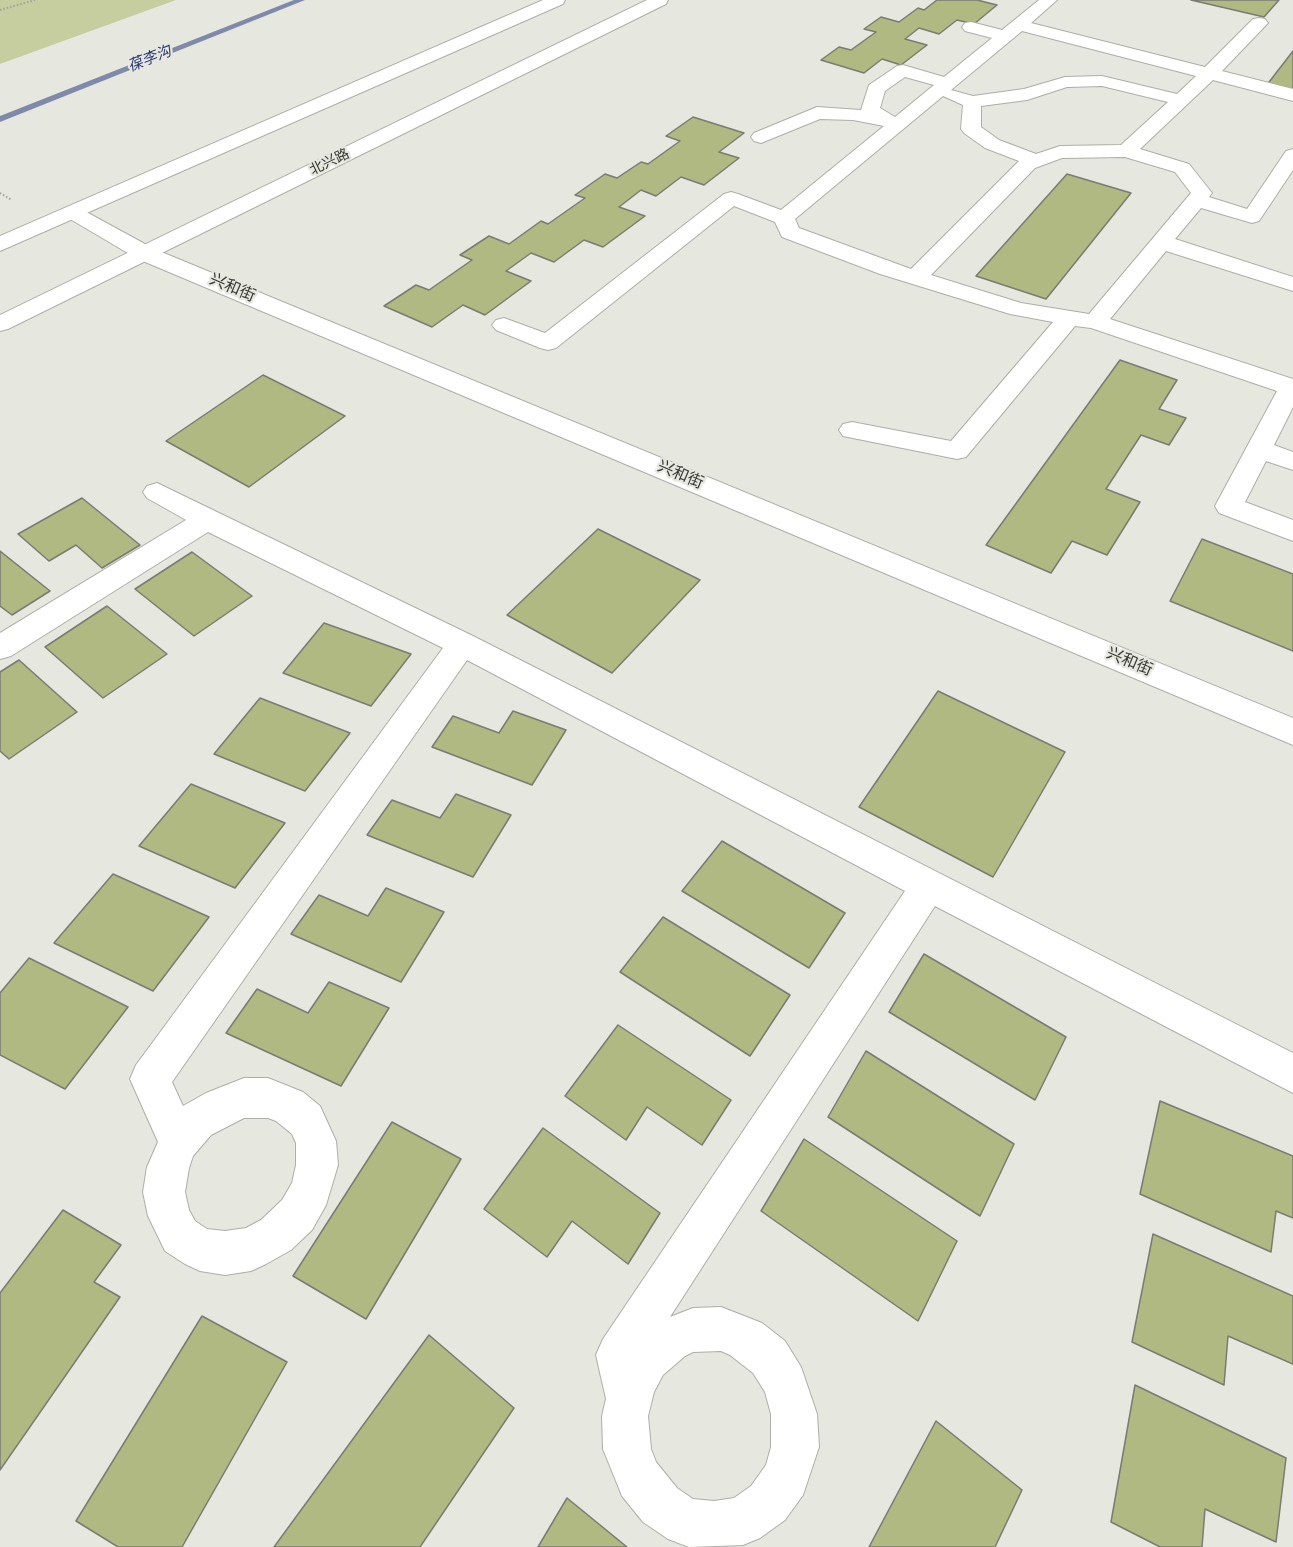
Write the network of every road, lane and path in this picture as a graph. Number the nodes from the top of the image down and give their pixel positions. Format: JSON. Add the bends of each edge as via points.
{"nodes":[{"id":1,"x":35,"y":0,"type":"edge"},
{"id":2,"x":557,"y":0,"type":"edge"},
{"id":3,"x":660,"y":0,"type":"edge"},
{"id":4,"x":1049,"y":0,"type":"edge"},
{"id":5,"x":0,"y":10,"type":"edge"},
{"id":6,"x":1259,"y":23,"type":"dead end"},
{"id":7,"x":971,"y":27,"type":"dead end"},
{"id":8,"x":1012,"y":30,"type":"junction"},
{"id":9,"x":1208,"y":75,"type":"junction"},
{"id":10,"x":943,"y":87,"type":"junction"},
{"id":11,"x":1293,"y":95,"type":"edge"},
{"id":12,"x":1181,"y":100,"type":"junction"},
{"id":13,"x":972,"y":102,"type":"junction"},
{"id":14,"x":761,"y":137,"type":"dead end"},
{"id":15,"x":1126,"y":151,"type":"junction"},
{"id":16,"x":1293,"y":155,"type":"edge"},
{"id":17,"x":1036,"y":161,"type":"junction"},
{"id":18,"x":1196,"y":200,"type":"junction"},
{"id":19,"x":72,"y":212,"type":"junction"},
{"id":20,"x":784,"y":218,"type":"junction"},
{"id":21,"x":1161,"y":242,"type":"junction"},
{"id":22,"x":0,"y":244,"type":"edge"},
{"id":23,"x":146,"y":254,"type":"junction"},
{"id":24,"x":915,"y":278,"type":"junction"},
{"id":25,"x":1293,"y":284,"type":"edge"},
{"id":26,"x":1070,"y":317,"type":"junction"},
{"id":27,"x":1095,"y":322,"type":"junction"},
{"id":28,"x":0,"y":324,"type":"edge"},
{"id":29,"x":504,"y":325,"type":"dead end"},
{"id":30,"x":852,"y":430,"type":"dead end"},
{"id":31,"x":1259,"y":449,"type":"junction"},
{"id":32,"x":1293,"y":461,"type":"edge"},
{"id":33,"x":157,"y":492,"type":"dead end"},
{"id":34,"x":207,"y":520,"type":"junction"},
{"id":35,"x":1293,"y":531,"type":"edge"},
{"id":36,"x":462,"y":644,"type":"junction"},
{"id":37,"x":0,"y":648,"type":"edge"},
{"id":38,"x":1293,"y":732,"type":"edge"},
{"id":39,"x":928,"y":885,"type":"junction"},
{"id":40,"x":1293,"y":1074,"type":"edge"},
{"id":41,"x":179,"y":1142,"type":"dead end"},
{"id":42,"x":629,"y":1400,"type":"dead end"}],
"edges":[{"from":1,"to":5,"type":"path"},
{"from":2,"to":19,"type":"main road"},
{"from":3,"to":23,"type":"main road","name":"北兴路"},
{"from":4,"to":8,"type":"main road"},
{"from":6,"to":9,"type":"main road"},
{"from":7,"to":8,"type":"main road"},
{"from":8,"to":9,"type":"main road"},
{"from":8,"to":10,"type":"main road"},
{"from":9,"to":11,"type":"main road"},
{"from":9,"to":12,"type":"main road"},
{"from":10,"to":13,"type":"main road"},
{"from":10,"to":14,"type":"main road","via":[[903,70],[876,89],[870,110],[890,122],[853,114],[817,113]]},
{"from":10,"to":20,"type":"main road"},
{"from":12,"to":13,"type":"main road","via":[[1102,81],[1065,82],[1027,94]]},
{"from":12,"to":15,"type":"main road"},
{"from":13,"to":17,"type":"main road","via":[[971,129],[992,144]]},
{"from":15,"to":17,"type":"main road","via":[[1060,152]]},
{"from":15,"to":18,"type":"main road","via":[[1182,168],[1202,193]]},
{"from":16,"to":18,"type":"main road","via":[[1252,217]]},
{"from":17,"to":24,"type":"main road","via":[[1028,164]]},
{"from":18,"to":21,"type":"main road"},
{"from":19,"to":22,"type":"main road"},
{"from":19,"to":23,"type":"main road","name":"兴和街"},
{"from":20,"to":24,"type":"main road","via":[[790,232]]},
{"from":20,"to":29,"type":"main road","via":[[731,198],[548,343]]},
{"from":21,"to":25,"type":"main road"},
{"from":21,"to":27,"type":"main road"},
{"from":23,"to":28,"type":"main road","name":"北兴路"},
{"from":23,"to":38,"type":"main road","name":"兴和街"},
{"from":24,"to":26,"type":"main road","via":[[1018,309]]},
{"from":26,"to":27,"type":"main road"},
{"from":26,"to":30,"type":"main road","via":[[957,451]]},
{"from":27,"to":31,"type":"main road","via":[[1291,387]]},
{"from":31,"to":32,"type":"main road"},
{"from":31,"to":35,"type":"main road","via":[[1229,506]]},
{"from":33,"to":34,"type":"main road"},
{"from":34,"to":36,"type":"main road"},
{"from":34,"to":37,"type":"main road"},
{"from":36,"to":39,"type":"main road"},
{"from":36,"to":41,"type":"main road","via":[[150,1079]]},
{"from":39,"to":40,"type":"main road"},
{"from":39,"to":42,"type":"main road","via":[[619,1355]]}]}
